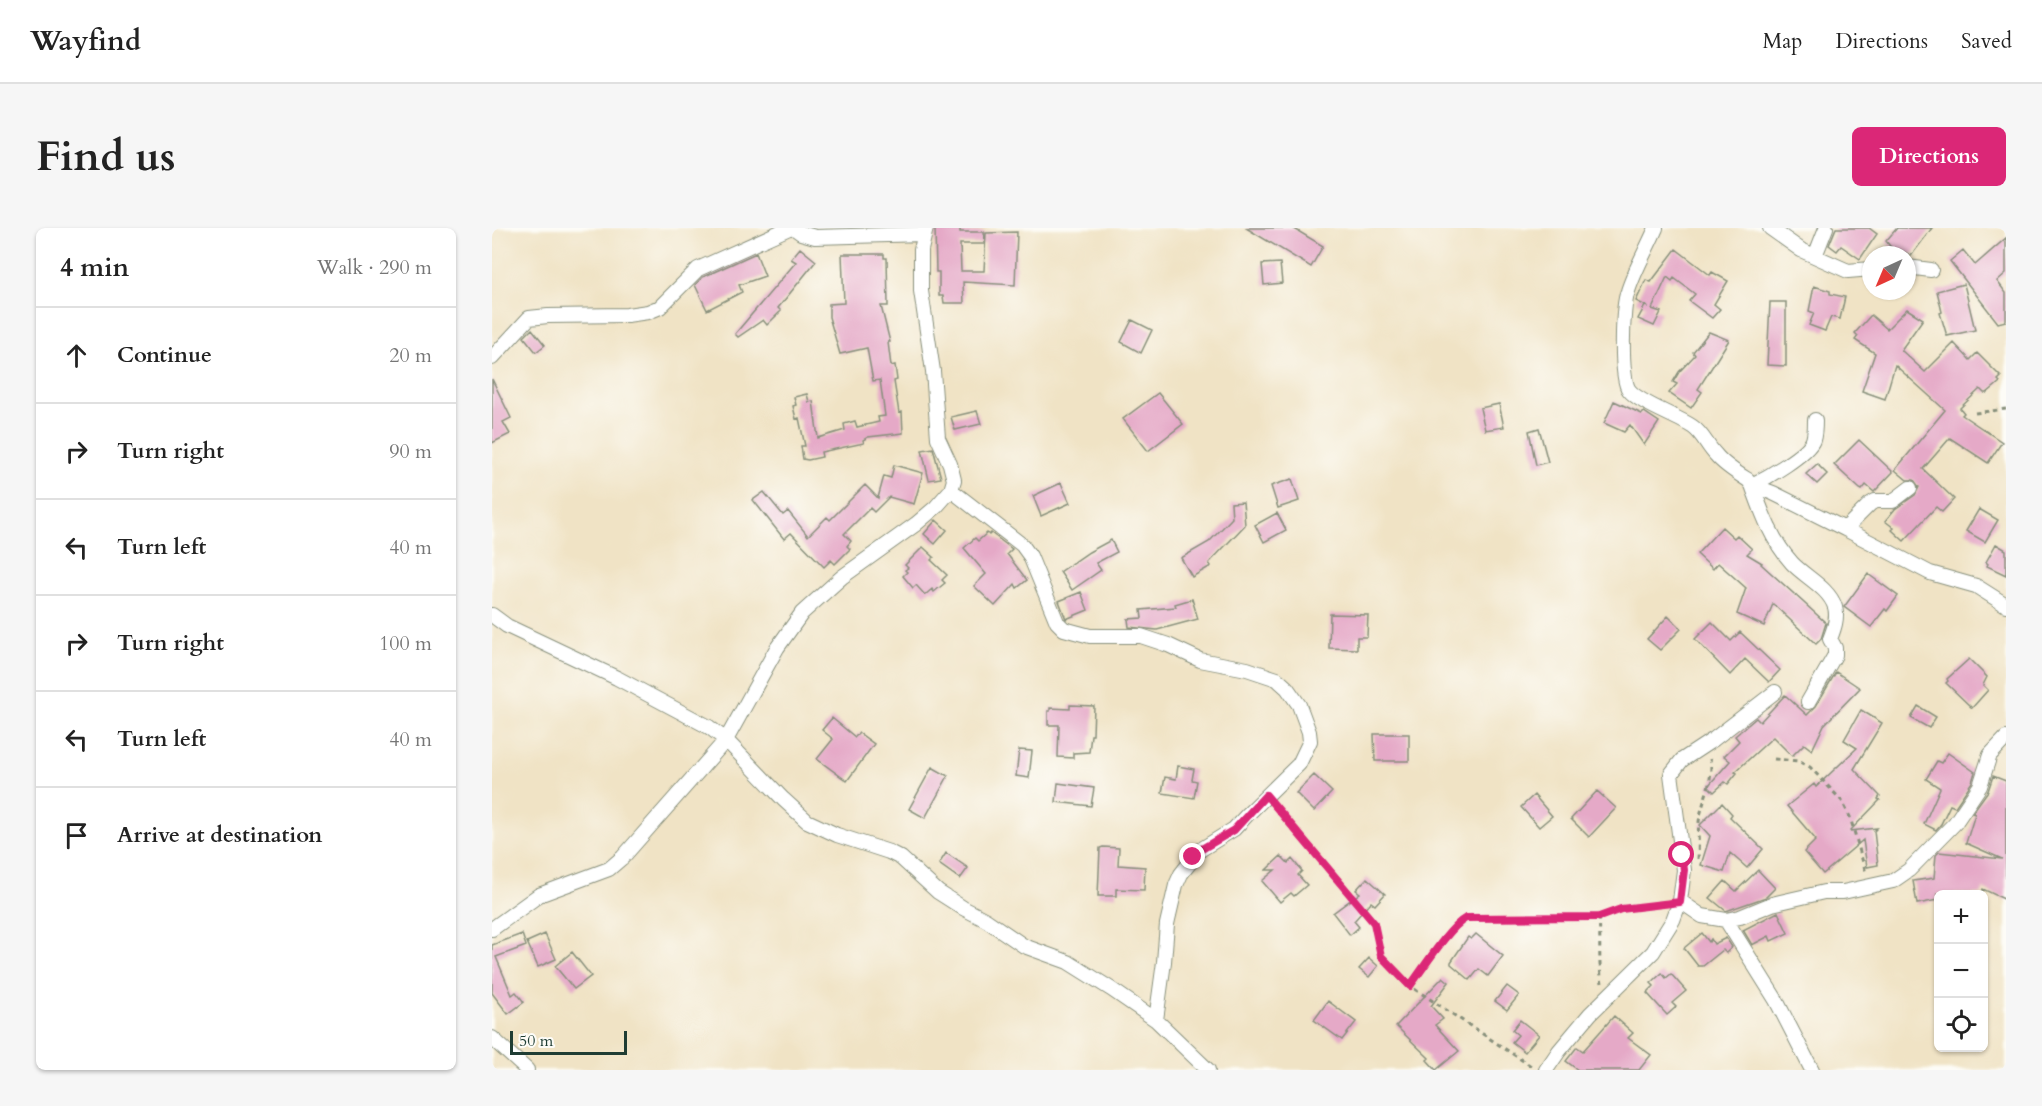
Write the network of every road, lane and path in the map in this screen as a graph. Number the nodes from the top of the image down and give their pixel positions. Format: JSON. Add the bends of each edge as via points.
{"nodes":[{"id":1,"x":789,"y":228,"type":"edge"},
{"id":2,"x":794,"y":228,"type":"edge"},
{"id":3,"x":1656,"y":228,"type":"edge"},
{"id":4,"x":1770,"y":228,"type":"edge"},
{"id":5,"x":1826,"y":228,"type":"edge"},
{"id":6,"x":925,"y":231,"type":"edge"},
{"id":7,"x":1815,"y":256,"type":"junction"},
{"id":8,"x":1916,"y":268,"type":"edge"},
{"id":9,"x":1862,"y":270,"type":"edge"},
{"id":10,"x":1931,"y":270,"type":"dead end"},
{"id":11,"x":492,"y":358,"type":"edge"},
{"id":12,"x":2006,"y":409,"type":"edge"},
{"id":13,"x":1975,"y":413,"type":"dead end"},
{"id":14,"x":1815,"y":420,"type":"dead end"},
{"id":15,"x":1752,"y":485,"type":"junction"},
{"id":16,"x":1910,"y":488,"type":"dead end"},
{"id":17,"x":951,"y":490,"type":"junction"},
{"id":18,"x":1845,"y":529,"type":"junction"},
{"id":19,"x":2006,"y":604,"type":"edge"},
{"id":20,"x":494,"y":622,"type":"edge"},
{"id":21,"x":1775,"y":692,"type":"dead end"},
{"id":22,"x":1808,"y":702,"type":"dead end"},
{"id":23,"x":2006,"y":738,"type":"edge"},
{"id":24,"x":726,"y":740,"type":"junction"},
{"id":25,"x":1706,"y":743,"type":"junction"},
{"id":26,"x":1774,"y":759,"type":"dead end"},
{"id":27,"x":1266,"y":795,"type":"junction"},
{"id":28,"x":1697,"y":864,"type":"dead end"},
{"id":29,"x":1869,"y":886,"type":"junction"},
{"id":30,"x":1680,"y":902,"type":"junction"},
{"id":31,"x":1599,"y":917,"type":"junction"},
{"id":32,"x":1726,"y":920,"type":"junction"},
{"id":33,"x":492,"y":929,"type":"edge"},
{"id":34,"x":1410,"y":986,"type":"junction"},
{"id":35,"x":1605,"y":1000,"type":"junction"},
{"id":36,"x":1156,"y":1020,"type":"junction"},
{"id":37,"x":492,"y":1038,"type":"edge"},
{"id":38,"x":527,"y":1070,"type":"edge"},
{"id":39,"x":1208,"y":1070,"type":"edge"},
{"id":40,"x":1537,"y":1070,"type":"edge"},
{"id":41,"x":1546,"y":1070,"type":"edge"},
{"id":42,"x":1812,"y":1070,"type":"edge"}],
"edges":[{"from":1,"to":11,"type":"street","via":[[708,263],[691,274],[660,307],[648,312],[529,318]]},
{"from":2,"to":6,"type":"street","via":[[815,237]]},
{"from":3,"to":15,"type":"street","via":[[1627,293],[1623,369],[1628,389],[1695,428],[1717,457]]},
{"from":4,"to":7,"type":"street"},
{"from":5,"to":7,"type":"street"},
{"from":6,"to":17,"type":"street","via":[[921,291],[938,438],[951,464]]},
{"from":7,"to":9,"type":"street","via":[[1848,271]]},
{"from":8,"to":10,"type":"street"},
{"from":12,"to":13,"type":"path"},
{"from":14,"to":15,"type":"street","via":[[1810,444],[1781,469]]},
{"from":15,"to":18,"type":"street"},
{"from":15,"to":22,"type":"street","via":[[1767,527],[1781,549],[1834,606],[1836,617],[1830,639],[1835,655]]},
{"from":16,"to":18,"type":"street","via":[[1893,501],[1870,504]]},
{"from":17,"to":24,"type":"street","via":[[916,524],[802,613],[777,648]]},
{"from":17,"to":27,"type":"street","via":[[1022,545],[1057,622],[1064,629],[1090,636],[1141,636],[1200,660],[1277,679],[1287,688],[1299,705],[1310,741],[1299,764]]},
{"from":18,"to":19,"type":"street","via":[[1930,573],[1976,586]]},
{"from":20,"to":24,"type":"street","via":[[617,678]]},
{"from":21,"to":25,"type":"street"},
{"from":23,"to":29,"type":"street","via":[[1990,755],[1980,786],[1955,823],[1909,870],[1893,881]]},
{"from":24,"to":33,"type":"street","via":[[609,869],[539,895]]},
{"from":24,"to":36,"type":"street","via":[[807,821],[901,858],[938,892],[963,908],[1024,946],[1068,962]]},
{"from":25,"to":28,"type":"path","via":[[1712,766],[1699,824]]},
{"from":25,"to":30,"type":"street","via":[[1682,760],[1671,774],[1684,870]]},
{"from":26,"to":29,"type":"path","via":[[1798,761],[1810,767],[1842,801]]},
{"from":27,"to":34,"type":"path","via":[[1374,923],[1381,956]]},
{"from":27,"to":36,"type":"street","via":[[1234,830],[1200,850],[1176,885],[1167,924]]},
{"from":29,"to":32,"type":"street","via":[[1780,902]]},
{"from":30,"to":31,"type":"path","via":[[1621,909]]},
{"from":30,"to":32,"type":"street","via":[[1702,916]]},
{"from":30,"to":35,"type":"street","via":[[1660,942]]},
{"from":31,"to":34,"type":"path","via":[[1466,918]]},
{"from":31,"to":35,"type":"path","via":[[1599,968]]},
{"from":32,"to":42,"type":"street","via":[[1776,1000]]},
{"from":34,"to":40,"type":"path"},
{"from":35,"to":41,"type":"street"},
{"from":36,"to":39,"type":"street"},
{"from":37,"to":38,"type":"street"}]}
